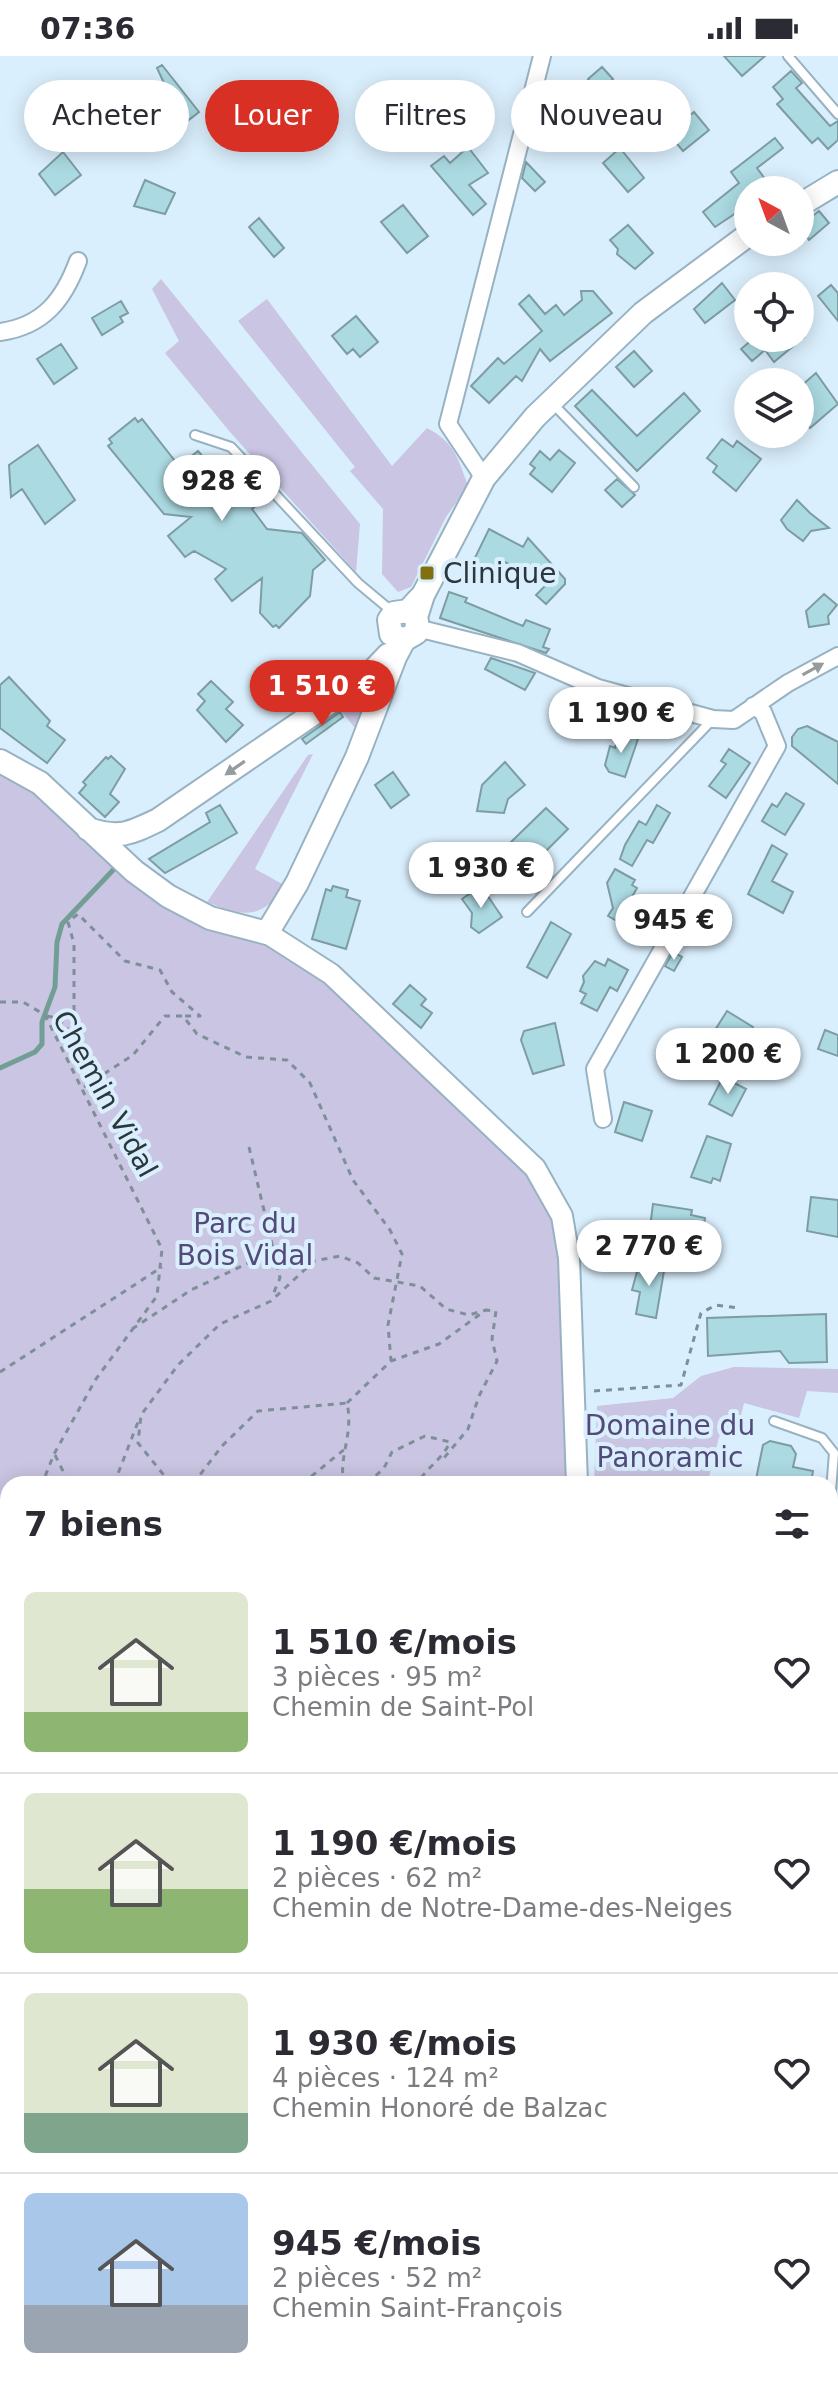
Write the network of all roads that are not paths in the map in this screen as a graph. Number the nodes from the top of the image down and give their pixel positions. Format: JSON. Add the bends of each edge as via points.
{"nodes":[{"id":1,"x":542,"y":56,"type":"edge"},
{"id":2,"x":788,"y":56,"type":"edge"},
{"id":3,"x":838,"y":114,"type":"edge"},
{"id":4,"x":838,"y":182,"type":"edge"},
{"id":5,"x":814,"y":197,"type":"edge"},
{"id":6,"x":734,"y":245,"type":"edge"},
{"id":7,"x":78,"y":261,"type":"dead end"},
{"id":8,"x":0,"y":332,"type":"edge"},
{"id":9,"x":550,"y":400,"type":"junction"},
{"id":10,"x":195,"y":435,"type":"dead end"},
{"id":11,"x":484,"y":478,"type":"junction"},
{"id":12,"x":634,"y":487,"type":"dead end"},
{"id":13,"x":405,"y":627,"type":"junction"},
{"id":14,"x":838,"y":656,"type":"edge"},
{"id":15,"x":753,"y":706,"type":"junction"},
{"id":16,"x":713,"y":719,"type":"junction"},
{"id":17,"x":0,"y":761,"type":"edge"},
{"id":18,"x":93,"y":834,"type":"junction"},
{"id":19,"x":527,"y":912,"type":"dead end"},
{"id":20,"x":267,"y":933,"type":"junction"},
{"id":21,"x":603,"y":1119,"type":"dead end"},
{"id":22,"x":774,"y":1421,"type":"dead end"},
{"id":23,"x":577,"y":1476,"type":"edge"},
{"id":24,"x":835,"y":1476,"type":"edge"}],
"edges":[{"from":1,"to":11,"type":"street","via":[[448,424]]},
{"from":2,"to":3,"type":"lane"},
{"from":4,"to":5,"type":"main road"},
{"from":6,"to":9,"type":"main road","via":[[643,313]]},
{"from":7,"to":8,"type":"street","via":[[67,291],[47,313]]},
{"from":9,"to":11,"type":"main road"},
{"from":9,"to":12,"type":"lane"},
{"from":10,"to":13,"type":"lane","via":[[231,447]]},
{"from":11,"to":13,"type":"main road"},
{"from":13,"to":16,"type":"street","via":[[518,653],[598,688]]},
{"from":13,"to":18,"type":"main road","one_way":true,"via":[[367,677],[158,820],[112,836]]},
{"from":13,"to":20,"type":"main road","via":[[357,757]]},
{"from":15,"to":14,"type":"street","one_way":true},
{"from":15,"to":16,"type":"street","via":[[734,720]]},
{"from":15,"to":21,"type":"street","via":[[763,712],[777,746],[595,1069]]},
{"from":16,"to":19,"type":"lane"},
{"from":17,"to":18,"type":"main road","via":[[40,783]]},
{"from":18,"to":20,"type":"main road","via":[[168,896],[210,918]]},
{"from":20,"to":23,"type":"street","via":[[331,974],[535,1168],[554,1196],[567,1243]]},
{"from":22,"to":24,"type":"lane","via":[[822,1438],[834,1453]]}]}
